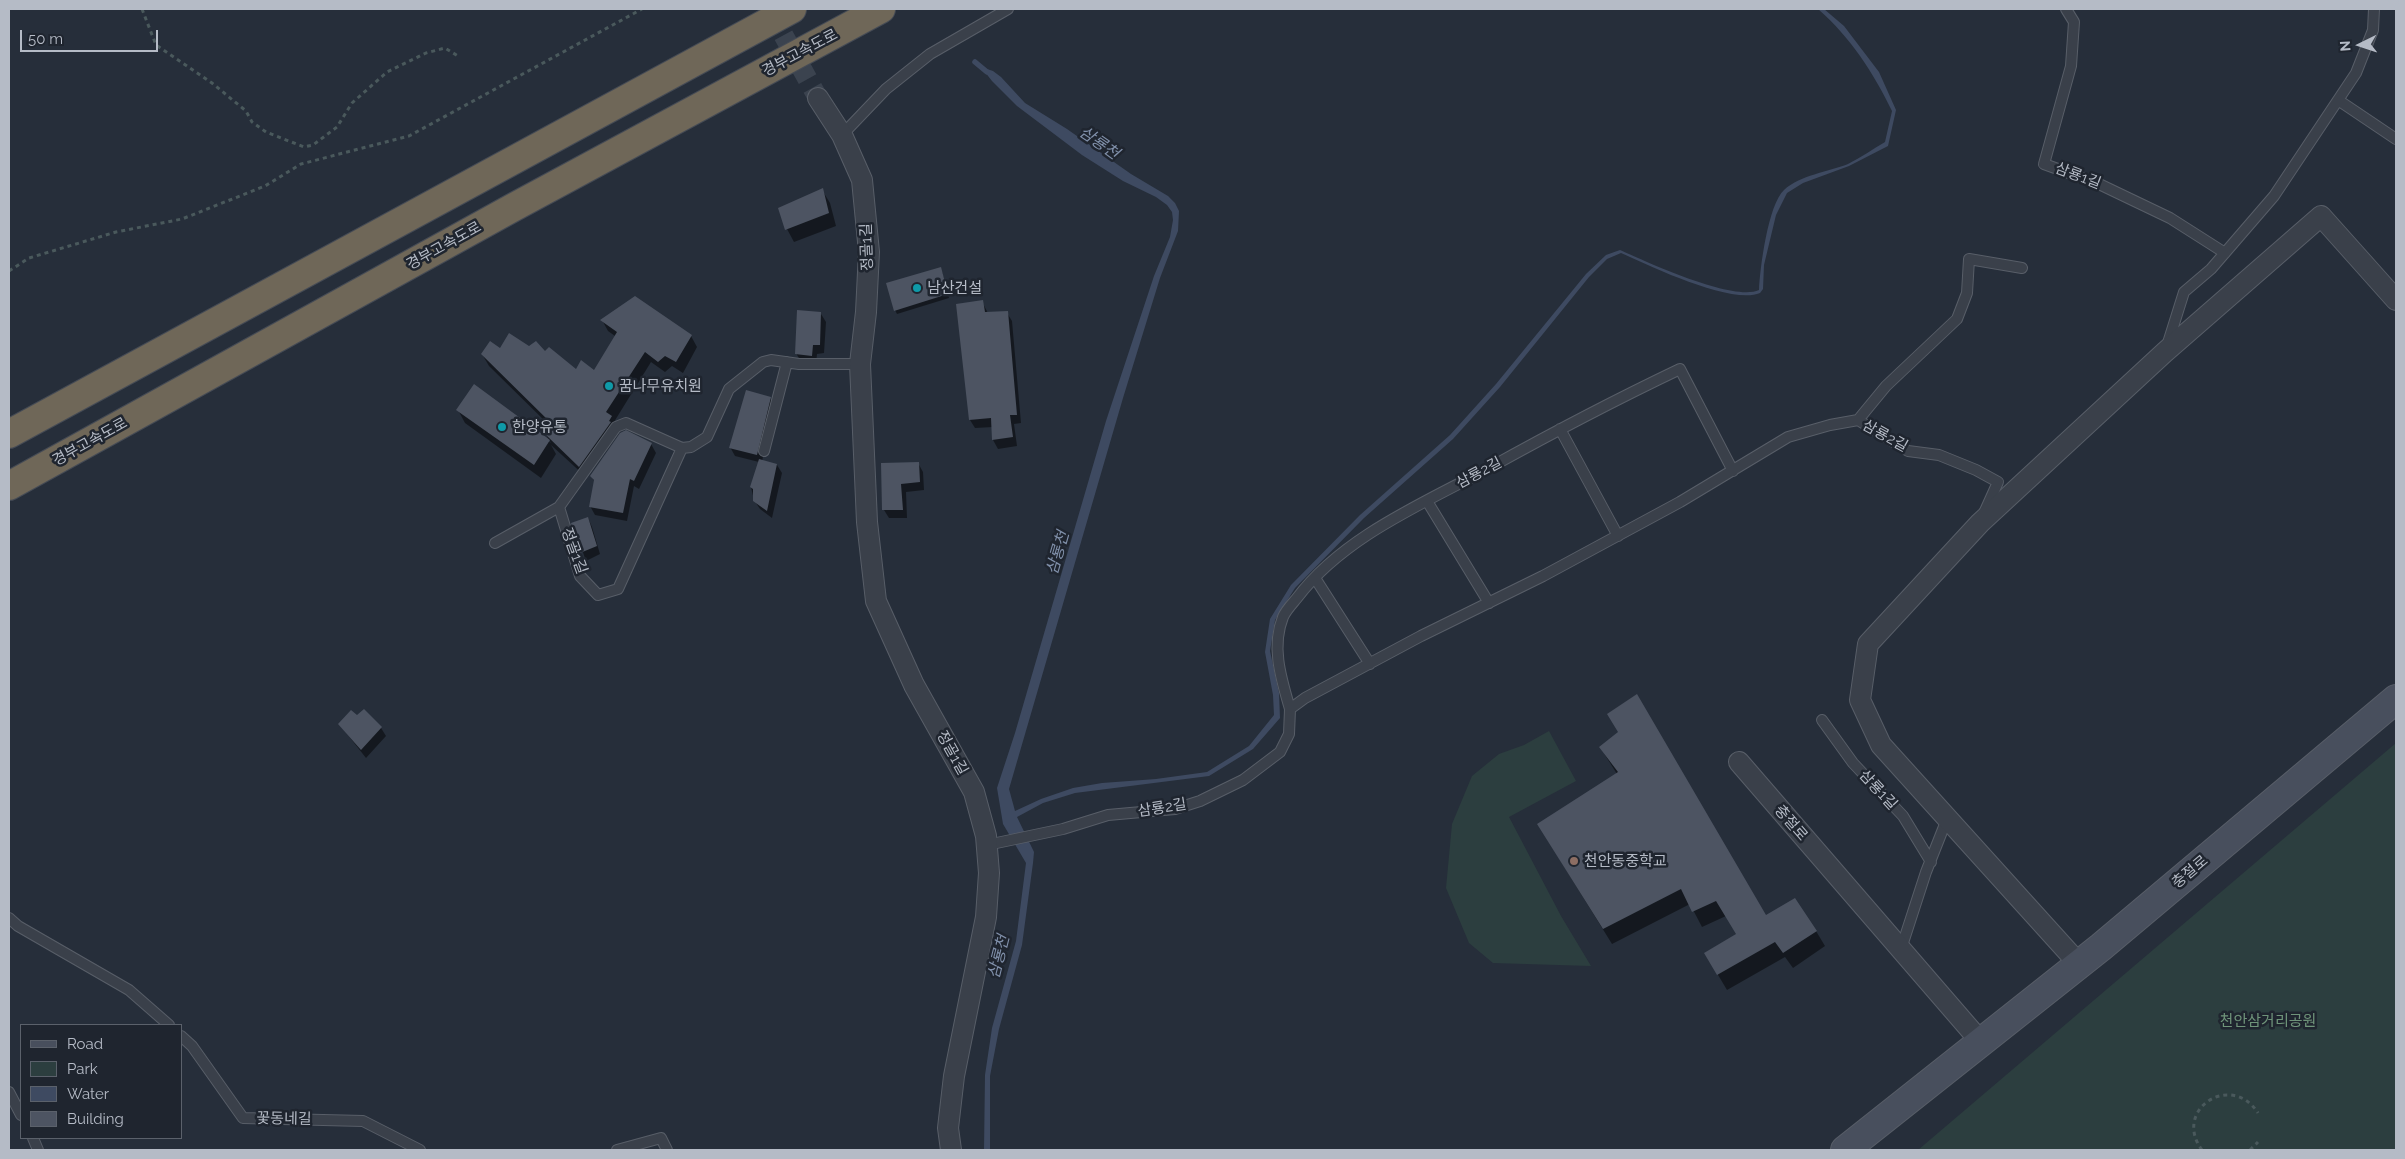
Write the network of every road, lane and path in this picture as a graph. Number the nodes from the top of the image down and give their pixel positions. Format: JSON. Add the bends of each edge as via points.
{"nodes":[{"id":1,"x":142,"y":9,"type":"edge"},
{"id":2,"x":642,"y":9,"type":"edge"},
{"id":3,"x":771,"y":9,"type":"edge"},
{"id":4,"x":792,"y":9,"type":"edge"},
{"id":5,"x":881,"y":9,"type":"edge"},
{"id":6,"x":1008,"y":9,"type":"edge"},
{"id":7,"x":2066,"y":9,"type":"edge"},
{"id":8,"x":2374,"y":9,"type":"edge"},
{"id":9,"x":458,"y":56,"type":"dead end"},
{"id":10,"x":818,"y":98,"type":"tunnel mouth"},
{"id":11,"x":2338,"y":100,"type":"junction"},
{"id":12,"x":842,"y":135,"type":"junction"},
{"id":13,"x":2396,"y":139,"type":"edge"},
{"id":14,"x":482,"y":176,"type":"junction"},
{"id":15,"x":2225,"y":253,"type":"junction"},
{"id":16,"x":2022,"y":268,"type":"dead end"},
{"id":17,"x":9,"y":271,"type":"edge"},
{"id":18,"x":2396,"y":300,"type":"edge"},
{"id":19,"x":2165,"y":352,"type":"junction"},
{"id":20,"x":787,"y":362,"type":"junction"},
{"id":21,"x":860,"y":364,"type":"junction"},
{"id":22,"x":1858,"y":420,"type":"junction"},
{"id":23,"x":1560,"y":429,"type":"junction"},
{"id":24,"x":9,"y":434,"type":"edge"},
{"id":25,"x":682,"y":448,"type":"junction"},
{"id":26,"x":764,"y":451,"type":"dead end"},
{"id":27,"x":1732,"y":471,"type":"junction"},
{"id":28,"x":9,"y":486,"type":"edge"},
{"id":29,"x":1427,"y":501,"type":"junction"},
{"id":30,"x":559,"y":507,"type":"junction"},
{"id":31,"x":1980,"y":523,"type":"junction"},
{"id":32,"x":1618,"y":536,"type":"junction"},
{"id":33,"x":495,"y":543,"type":"dead end"},
{"id":34,"x":1315,"y":578,"type":"junction"},
{"id":35,"x":1489,"y":603,"type":"junction"},
{"id":36,"x":1370,"y":664,"type":"junction"},
{"id":37,"x":2396,"y":700,"type":"edge"},
{"id":38,"x":1290,"y":709,"type":"junction"},
{"id":39,"x":1822,"y":720,"type":"dead end"},
{"id":40,"x":1739,"y":762,"type":"dead end"},
{"id":41,"x":1948,"y":819,"type":"junction"},
{"id":42,"x":996,"y":843,"type":"junction"},
{"id":43,"x":1931,"y":862,"type":"junction"},
{"id":44,"x":9,"y":918,"type":"edge"},
{"id":45,"x":1901,"y":949,"type":"junction"},
{"id":46,"x":2079,"y":964,"type":"junction"},
{"id":47,"x":168,"y":1024,"type":"edge"},
{"id":48,"x":182,"y":1037,"type":"edge"},
{"id":49,"x":1981,"y":1042,"type":"junction"},
{"id":50,"x":9,"y":1092,"type":"edge"},
{"id":51,"x":20,"y":1113,"type":"edge"},
{"id":52,"x":2258,"y":1113,"type":"dead end"},
{"id":53,"x":2258,"y":1142,"type":"dead end"},
{"id":54,"x":420,"y":1150,"type":"edge"},
{"id":55,"x":617,"y":1150,"type":"edge"},
{"id":56,"x":667,"y":1150,"type":"edge"},
{"id":57,"x":951,"y":1150,"type":"edge"},
{"id":58,"x":1845,"y":1150,"type":"edge"},
{"id":59,"x":2202,"y":1150,"type":"edge"},
{"id":60,"x":2250,"y":1150,"type":"edge"}],
"edges":[{"from":1,"to":9,"type":"path","via":[[156,45],[212,83],[266,132],[304,148],[337,127],[352,103],[387,72],[426,53],[445,48]]},
{"from":2,"to":17,"type":"path","via":[[409,136],[301,164],[265,186],[182,219],[116,232],[29,258]]},
{"from":3,"to":14,"type":"highway"},
{"from":4,"to":14,"type":"highway"},
{"from":5,"to":28,"type":"highway","name":"경부고속도로"},
{"from":6,"to":12,"type":"lane","via":[[930,54],[886,89]]},
{"from":7,"to":15,"type":"lane","name":"삼룡1길","via":[[2074,22],[2071,66],[2044,164],[2099,184],[2170,218]]},
{"from":8,"to":11,"type":"lane","via":[[2373,30],[2356,73]]},
{"from":10,"to":12,"type":"street","name":"정골1길"},
{"from":11,"to":13,"type":"lane"},
{"from":11,"to":15,"type":"lane","via":[[2274,196]]},
{"from":12,"to":21,"type":"street","name":"정골1길","via":[[862,180],[869,252]]},
{"from":14,"to":24,"type":"highway"},
{"from":15,"to":19,"type":"lane","via":[[2212,269],[2184,292]]},
{"from":16,"to":22,"type":"lane","via":[[1969,259],[1966,293],[1957,319],[1886,386]]},
{"from":18,"to":19,"type":"street","via":[[2321,216]]},
{"from":19,"to":31,"type":"street"},
{"from":20,"to":21,"type":"lane"},
{"from":20,"to":25,"type":"lane","via":[[771,360],[751,370],[729,389],[707,437],[691,447]]},
{"from":20,"to":26,"type":"lane"},
{"from":21,"to":42,"type":"street","name":"정골1길","via":[[867,522],[876,601],[914,685],[974,792]]},
{"from":22,"to":27,"type":"lane","name":"삼룡2길","via":[[1788,437]]},
{"from":22,"to":31,"type":"lane","name":"삼룡2길","via":[[1908,451],[1939,456],[1998,482]]},
{"from":23,"to":27,"type":"lane","name":"삼룡2길","via":[[1680,369]]},
{"from":23,"to":29,"type":"lane","name":"삼룡2길"},
{"from":23,"to":32,"type":"lane"},
{"from":25,"to":30,"type":"lane","name":"정골1길","via":[[626,423],[616,427]]},
{"from":25,"to":30,"type":"lane","name":"정골1길","via":[[618,588],[598,595],[580,576]]},
{"from":27,"to":32,"type":"lane","name":"삼룡2길"},
{"from":29,"to":34,"type":"lane","name":"삼룡2길","via":[[1331,561]]},
{"from":29,"to":35,"type":"lane"},
{"from":30,"to":33,"type":"lane","name":"정골1길"},
{"from":31,"to":41,"type":"street","via":[[1868,644],[1860,700],[1881,745]]},
{"from":32,"to":35,"type":"lane","name":"삼룡2길"},
{"from":34,"to":36,"type":"lane"},
{"from":34,"to":38,"type":"lane","name":"삼룡2길","via":[[1284,615],[1276,642],[1280,675]]},
{"from":35,"to":36,"type":"lane","name":"삼룡2길"},
{"from":36,"to":38,"type":"lane","name":"삼룡2길"},
{"from":37,"to":46,"type":"street","name":"충절로"},
{"from":38,"to":42,"type":"lane","name":"삼룡2길","via":[[1289,734],[1280,752],[1242,780],[1200,802],[1175,809],[1108,815],[1063,829]]},
{"from":39,"to":43,"type":"lane","name":"삼룡1길","via":[[1853,763],[1903,816]]},
{"from":40,"to":45,"type":"street","name":"충절로"},
{"from":41,"to":43,"type":"lane"},
{"from":41,"to":46,"type":"street"},
{"from":42,"to":57,"type":"street","name":"정골1길","via":[[989,873],[986,917],[954,1076],[948,1128]]},
{"from":43,"to":45,"type":"lane"},
{"from":44,"to":47,"type":"lane","via":[[129,990]]},
{"from":45,"to":49,"type":"street","name":"충절로"},
{"from":46,"to":49,"type":"street","name":"충절로"},
{"from":48,"to":54,"type":"lane","name":"꽃동네길","via":[[192,1046],[243,1118],[363,1121]]},
{"from":49,"to":58,"type":"street","name":"충절로"},
{"from":50,"to":51,"type":"lane"},
{"from":52,"to":59,"type":"path","via":[[2242,1097],[2221,1095],[2210,1099],[2196,1115],[2194,1125],[2195,1138]]},
{"from":53,"to":60,"type":"path"},
{"from":55,"to":56,"type":"lane","via":[[661,1138]]}]}
